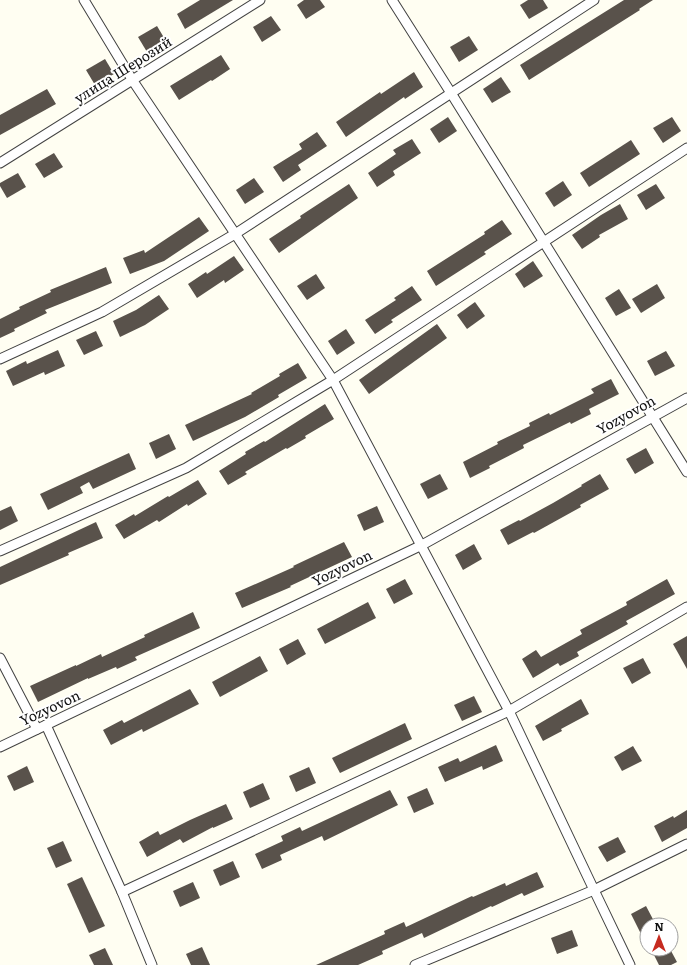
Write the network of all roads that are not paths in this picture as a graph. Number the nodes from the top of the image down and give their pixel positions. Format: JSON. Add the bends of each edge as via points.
{"nodes":[{"id":1,"x":84,"y":0,"type":"edge"},
{"id":2,"x":260,"y":0,"type":"edge"},
{"id":3,"x":392,"y":0,"type":"edge"},
{"id":4,"x":594,"y":0,"type":"edge"},
{"id":5,"x":133,"y":81,"type":"junction"},
{"id":6,"x":451,"y":93,"type":"junction"},
{"id":7,"x":687,"y":148,"type":"edge"},
{"id":8,"x":0,"y":163,"type":"edge"},
{"id":9,"x":235,"y":234,"type":"junction"},
{"id":10,"x":544,"y":241,"type":"junction"},
{"id":11,"x":0,"y":359,"type":"edge"},
{"id":12,"x":333,"y":380,"type":"junction"},
{"id":13,"x":687,"y":398,"type":"edge"},
{"id":14,"x":653,"y":417,"type":"junction"},
{"id":15,"x":687,"y":472,"type":"edge"},
{"id":16,"x":422,"y":545,"type":"junction"},
{"id":17,"x":0,"y":551,"type":"edge"},
{"id":18,"x":687,"y":607,"type":"edge"},
{"id":19,"x":0,"y":658,"type":"edge"},
{"id":20,"x":509,"y":711,"type":"junction"},
{"id":21,"x":46,"y":725,"type":"junction"},
{"id":22,"x":36,"y":729,"type":"junction"},
{"id":23,"x":0,"y":747,"type":"edge"},
{"id":24,"x":687,"y":844,"type":"edge"},
{"id":25,"x":594,"y":890,"type":"junction"},
{"id":26,"x":122,"y":892,"type":"junction"},
{"id":27,"x":152,"y":965,"type":"edge"},
{"id":28,"x":415,"y":965,"type":"edge"},
{"id":29,"x":630,"y":965,"type":"edge"}],
"edges":[{"from":1,"to":5,"type":"street"},
{"from":2,"to":5,"type":"street","name":"улица Шерозий"},
{"from":3,"to":6,"type":"street"},
{"from":4,"to":6,"type":"street"},
{"from":5,"to":8,"type":"street","name":"улица Шерозий"},
{"from":5,"to":9,"type":"street"},
{"from":6,"to":9,"type":"street"},
{"from":6,"to":10,"type":"street"},
{"from":7,"to":10,"type":"street"},
{"from":9,"to":11,"type":"street","via":[[102,312]]},
{"from":9,"to":12,"type":"street"},
{"from":10,"to":12,"type":"street"},
{"from":10,"to":14,"type":"street"},
{"from":12,"to":16,"type":"street"},
{"from":12,"to":17,"type":"street","via":[[186,468]]},
{"from":13,"to":14,"type":"street","name":"Yozyovon"},
{"from":14,"to":15,"type":"street"},
{"from":14,"to":16,"type":"street","name":"Yozyovon"},
{"from":16,"to":20,"type":"street"},
{"from":16,"to":21,"type":"street","name":"Yozyovon"},
{"from":18,"to":20,"type":"street"},
{"from":19,"to":22,"type":"street"},
{"from":20,"to":25,"type":"street"},
{"from":20,"to":26,"type":"street"},
{"from":21,"to":22,"type":"street","name":"Yozyovon"},
{"from":21,"to":26,"type":"street"},
{"from":22,"to":23,"type":"street","name":"Yozyovon"},
{"from":24,"to":25,"type":"street"},
{"from":25,"to":28,"type":"street"},
{"from":25,"to":29,"type":"street"},
{"from":26,"to":27,"type":"street"}]}
